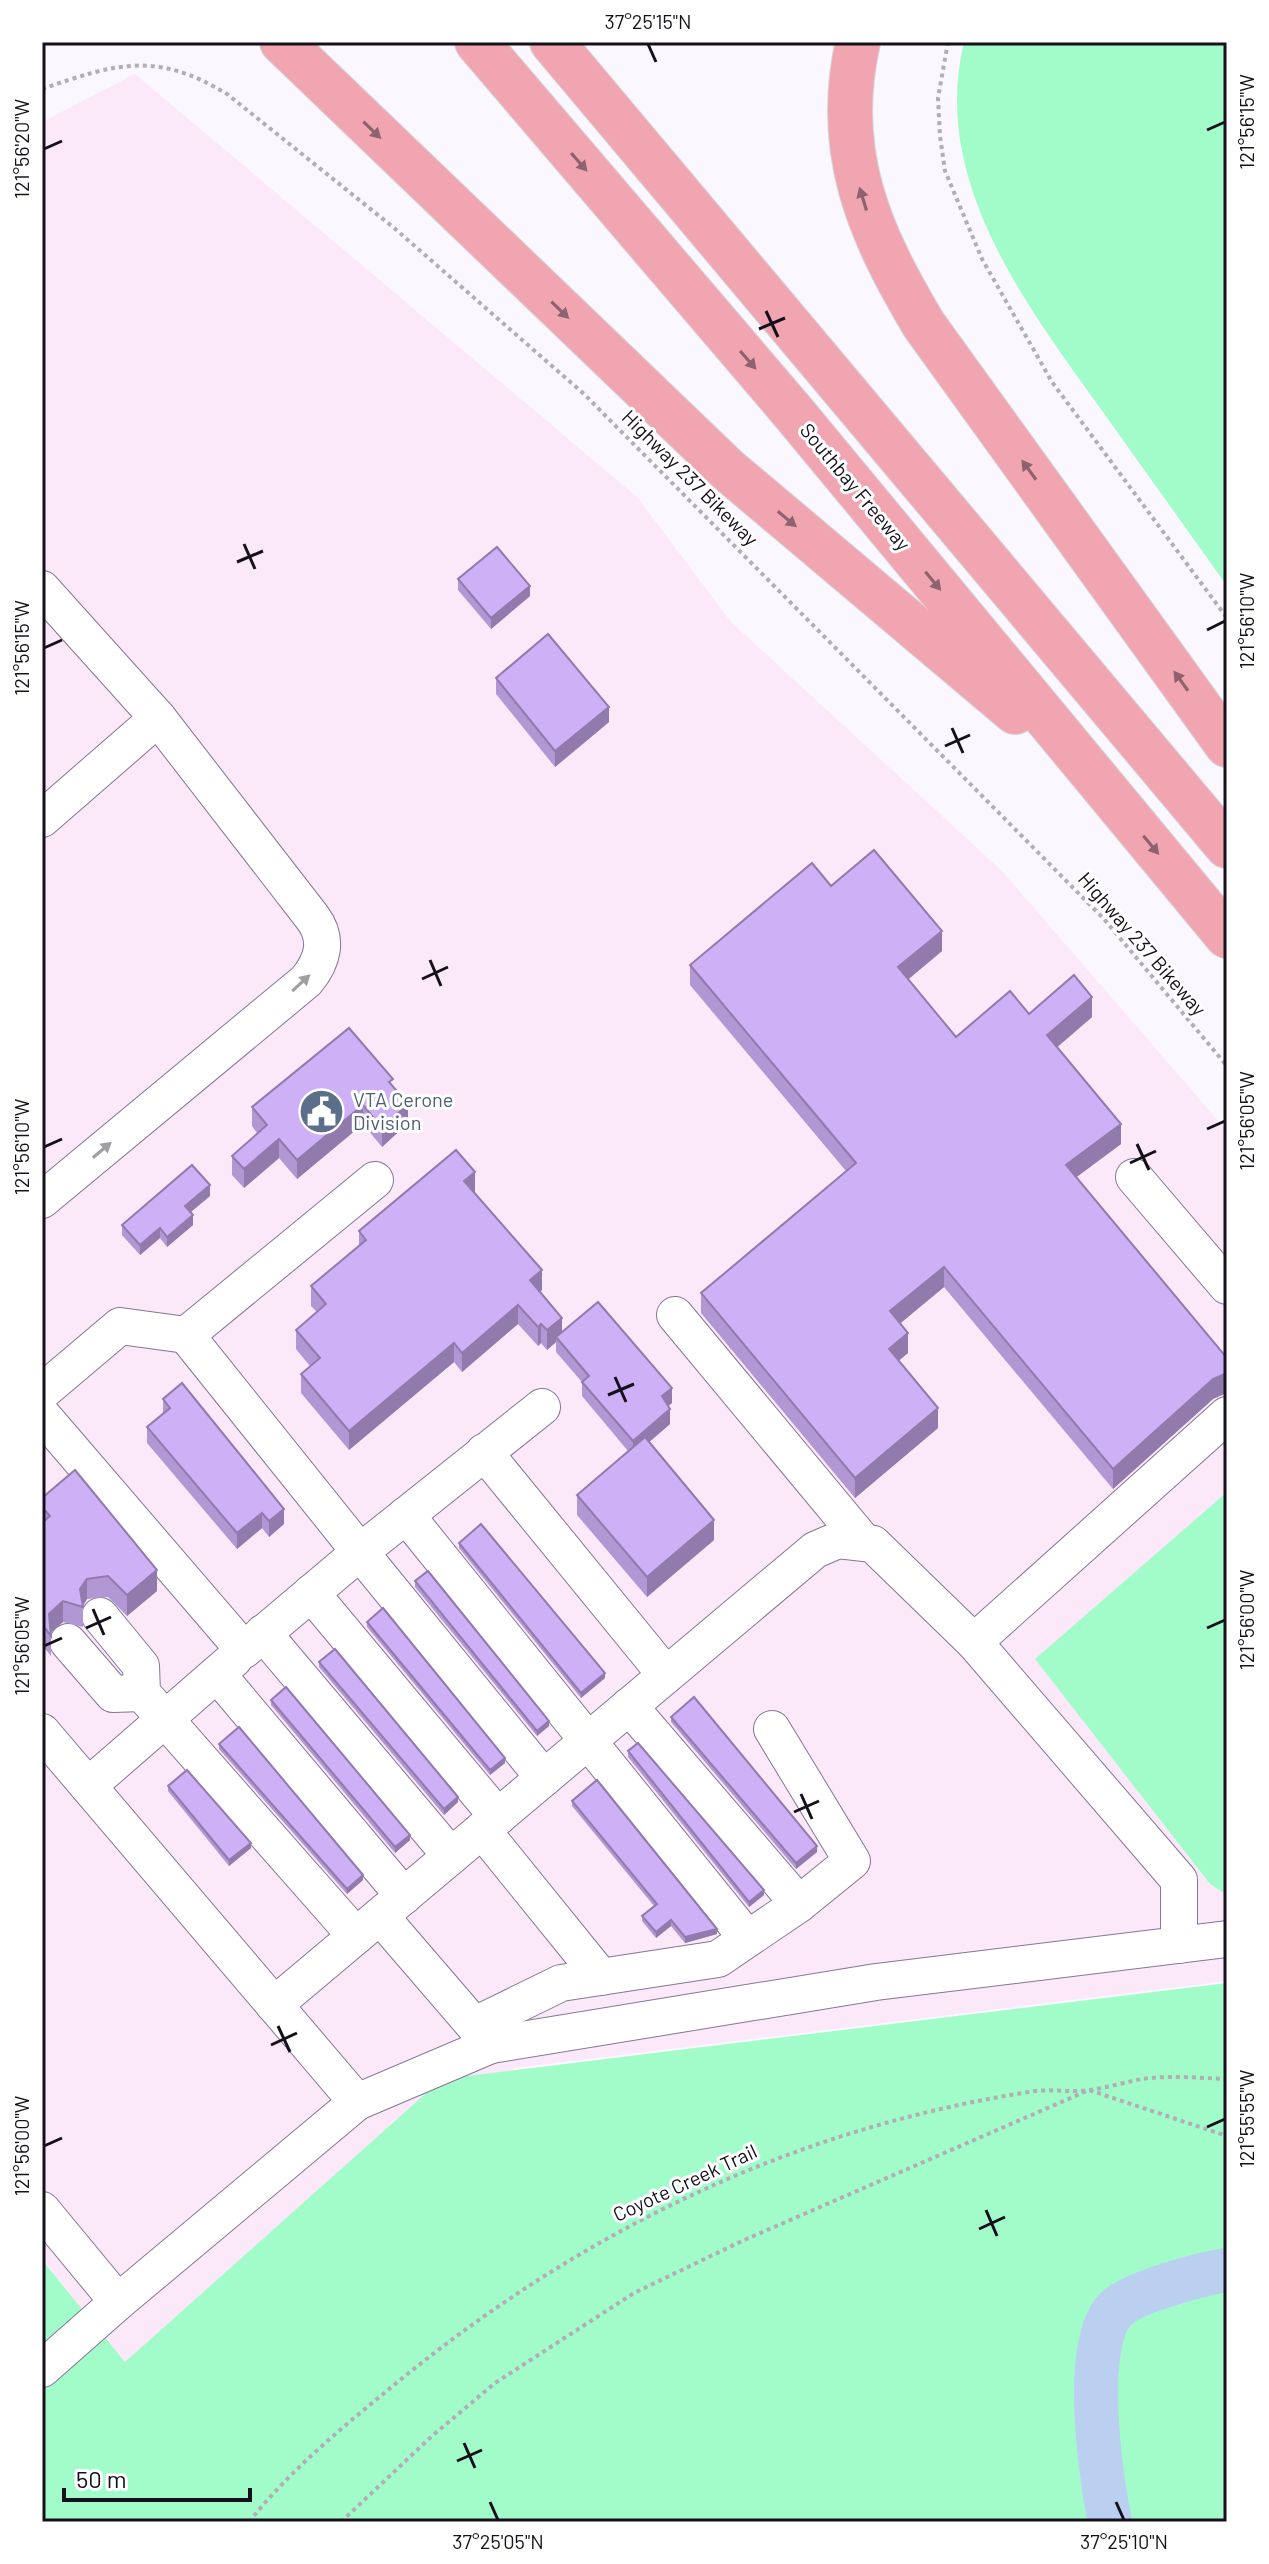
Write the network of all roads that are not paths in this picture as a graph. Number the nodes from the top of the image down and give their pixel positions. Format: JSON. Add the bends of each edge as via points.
{"nodes":[{"id":1,"x":259,"y":42,"type":"edge"},
{"id":2,"x":282,"y":42,"type":"edge"},
{"id":3,"x":477,"y":42,"type":"edge"},
{"id":4,"x":552,"y":42,"type":"edge"},
{"id":5,"x":577,"y":42,"type":"edge"},
{"id":6,"x":858,"y":42,"type":"edge"},
{"id":7,"x":316,"y":76,"type":"junction"},
{"id":8,"x":42,"y":589,"type":"edge"},
{"id":9,"x":158,"y":718,"type":"junction"},
{"id":10,"x":1227,"y":745,"type":"edge"},
{"id":11,"x":1101,"y":785,"type":"junction"},
{"id":12,"x":1227,"y":811,"type":"edge"},
{"id":13,"x":42,"y":819,"type":"edge"},
{"id":14,"x":1227,"y":846,"type":"edge"},
{"id":15,"x":1227,"y":936,"type":"edge"},
{"id":16,"x":1134,"y":1177,"type":"dead end"},
{"id":17,"x":375,"y":1180,"type":"dead end"},
{"id":18,"x":42,"y":1200,"type":"edge"},
{"id":19,"x":1227,"y":1286,"type":"edge"},
{"id":20,"x":675,"y":1315,"type":"dead end"},
{"id":21,"x":186,"y":1335,"type":"junction"},
{"id":22,"x":42,"y":1392,"type":"edge"},
{"id":23,"x":542,"y":1407,"type":"dead end"},
{"id":24,"x":42,"y":1415,"type":"edge"},
{"id":25,"x":1227,"y":1415,"type":"edge"},
{"id":26,"x":484,"y":1452,"type":"junction"},
{"id":27,"x":406,"y":1515,"type":"junction"},
{"id":28,"x":862,"y":1540,"type":"junction"},
{"id":29,"x":360,"y":1552,"type":"junction"},
{"id":30,"x":311,"y":1593,"type":"junction"},
{"id":31,"x":84,"y":1629,"type":"edge"},
{"id":32,"x":253,"y":1641,"type":"junction"},
{"id":33,"x":974,"y":1642,"type":"junction"},
{"id":34,"x":217,"y":1674,"type":"junction"},
{"id":35,"x":666,"y":1675,"type":"junction"},
{"id":36,"x":154,"y":1706,"type":"junction"},
{"id":37,"x":629,"y":1706,"type":"junction"},
{"id":38,"x":772,"y":1729,"type":"dead end"},
{"id":39,"x":42,"y":1732,"type":"edge"},
{"id":40,"x":587,"y":1741,"type":"junction"},
{"id":41,"x":544,"y":1778,"type":"junction"},
{"id":42,"x":88,"y":1786,"type":"junction"},
{"id":43,"x":490,"y":1824,"type":"junction"},
{"id":44,"x":451,"y":1856,"type":"junction"},
{"id":45,"x":799,"y":1904,"type":"junction"},
{"id":46,"x":380,"y":1916,"type":"junction"},
{"id":47,"x":747,"y":1938,"type":"junction"},
{"id":48,"x":1227,"y":1939,"type":"edge"},
{"id":49,"x":1179,"y":1945,"type":"junction"},
{"id":50,"x":601,"y":1977,"type":"junction"},
{"id":51,"x":274,"y":2005,"type":"junction"},
{"id":52,"x":483,"y":2035,"type":"junction"},
{"id":53,"x":357,"y":2102,"type":"junction"},
{"id":54,"x":42,"y":2210,"type":"edge"},
{"id":55,"x":118,"y":2302,"type":"junction"},
{"id":56,"x":42,"y":2369,"type":"edge"}],
"edges":[{"from":1,"to":7,"type":"highway"},
{"from":2,"to":7,"type":"highway"},
{"from":3,"to":11,"type":"highway","name":"Southbay Freeway","one_way":true},
{"from":4,"to":14,"type":"highway"},
{"from":5,"to":12,"type":"highway"},
{"from":10,"to":6,"type":"highway","one_way":true,"via":[[924,325],[892,271],[853,167],[848,115]]},
{"from":7,"to":11,"type":"highway","one_way":true,"via":[[727,469]]},
{"from":8,"to":9,"type":"lane"},
{"from":9,"to":13,"type":"lane"},
{"from":18,"to":9,"type":"lane","one_way":true,"via":[[319,966],[321,929]]},
{"from":11,"to":15,"type":"highway","name":"Southbay Freeway","one_way":true},
{"from":16,"to":19,"type":"lane"},
{"from":17,"to":21,"type":"lane"},
{"from":20,"to":28,"type":"lane"},
{"from":21,"to":22,"type":"lane","via":[[120,1326]]},
{"from":21,"to":29,"type":"lane"},
{"from":23,"to":26,"type":"lane"},
{"from":24,"to":32,"type":"lane"},
{"from":25,"to":33,"type":"lane"},
{"from":26,"to":27,"type":"lane"},
{"from":26,"to":35,"type":"lane"},
{"from":27,"to":29,"type":"lane"},
{"from":27,"to":40,"type":"lane"},
{"from":28,"to":33,"type":"lane","via":[[884,1552]]},
{"from":28,"to":35,"type":"lane","via":[[838,1540],[815,1550]]},
{"from":29,"to":30,"type":"lane"},
{"from":29,"to":41,"type":"lane"},
{"from":30,"to":32,"type":"lane"},
{"from":30,"to":43,"type":"lane"},
{"from":31,"to":36,"type":"lane","via":[[141,1666]]},
{"from":32,"to":34,"type":"lane"},
{"from":32,"to":44,"type":"lane"},
{"from":33,"to":49,"type":"lane","via":[[1179,1880]]},
{"from":34,"to":36,"type":"lane"},
{"from":34,"to":46,"type":"lane"},
{"from":35,"to":37,"type":"lane"},
{"from":36,"to":42,"type":"lane"},
{"from":36,"to":46,"type":"lane"},
{"from":37,"to":40,"type":"lane"},
{"from":37,"to":45,"type":"lane"},
{"from":38,"to":45,"type":"lane","via":[[852,1861]]},
{"from":39,"to":42,"type":"lane"},
{"from":40,"to":41,"type":"lane"},
{"from":40,"to":47,"type":"lane"},
{"from":41,"to":43,"type":"lane"},
{"from":42,"to":51,"type":"lane"},
{"from":43,"to":44,"type":"lane"},
{"from":43,"to":50,"type":"lane"},
{"from":44,"to":46,"type":"lane"},
{"from":45,"to":47,"type":"lane"},
{"from":46,"to":51,"type":"lane"},
{"from":46,"to":52,"type":"lane"},
{"from":47,"to":50,"type":"lane","via":[[718,1959]]},
{"from":48,"to":49,"type":"lane"},
{"from":49,"to":52,"type":"lane"},
{"from":50,"to":52,"type":"lane","via":[[561,1983]]},
{"from":51,"to":53,"type":"lane"},
{"from":52,"to":53,"type":"lane"},
{"from":53,"to":55,"type":"lane"},
{"from":54,"to":55,"type":"lane"},
{"from":55,"to":56,"type":"lane"}]}
